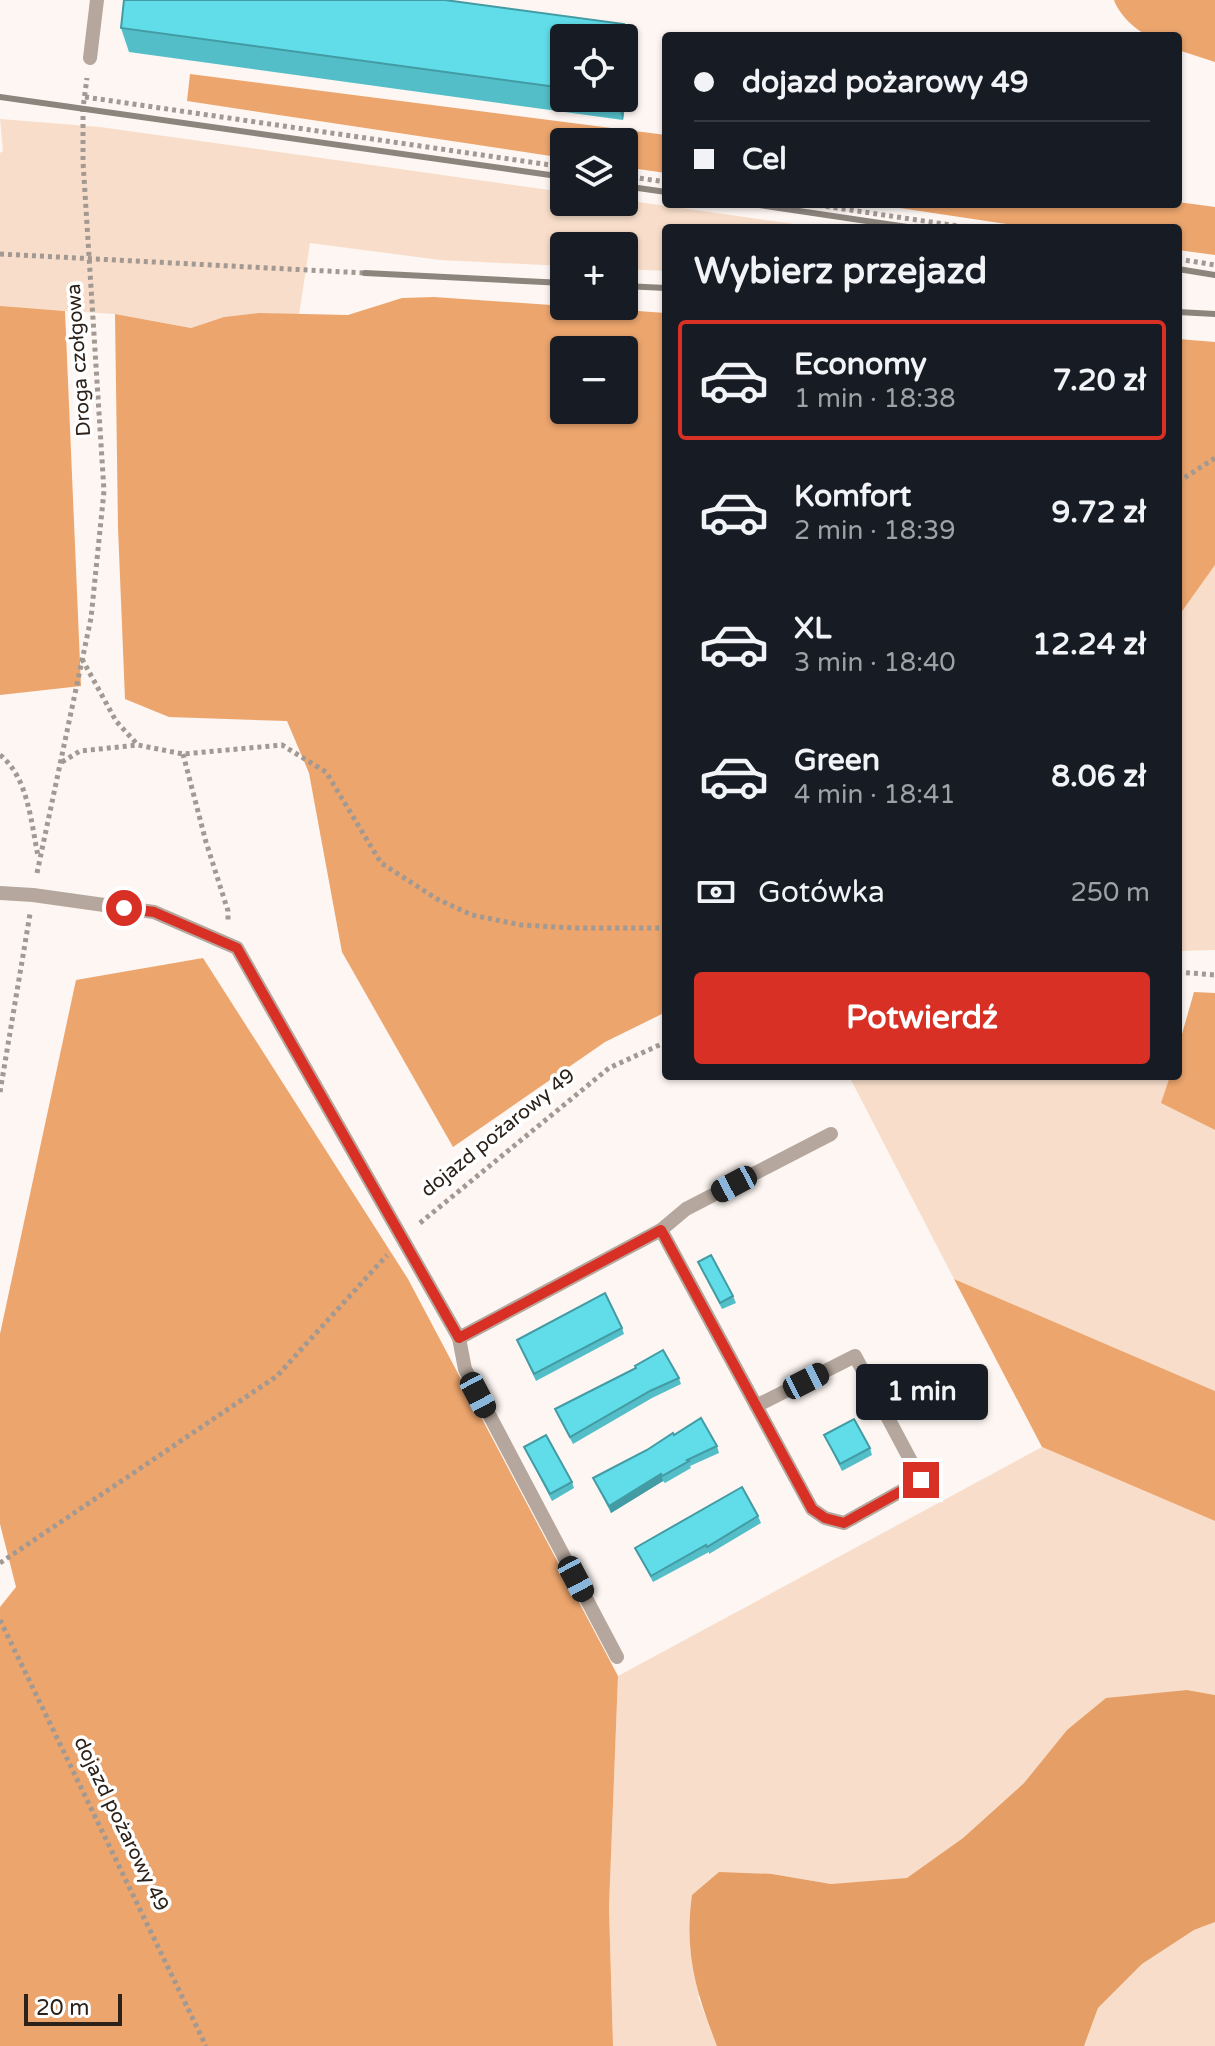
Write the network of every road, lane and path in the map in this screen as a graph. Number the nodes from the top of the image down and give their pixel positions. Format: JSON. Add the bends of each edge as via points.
{"nodes":[{"id":1,"x":97,"y":0,"type":"edge"},
{"id":2,"x":90,"y":58,"type":"joint"},
{"id":3,"x":85,"y":97,"type":"junction"},
{"id":4,"x":550,"y":165,"type":"edge"},
{"id":5,"x":638,"y":178,"type":"edge"},
{"id":6,"x":662,"y":181,"type":"edge"},
{"id":7,"x":837,"y":208,"type":"edge"},
{"id":8,"x":944,"y":224,"type":"edge"},
{"id":9,"x":0,"y":254,"type":"edge"},
{"id":10,"x":88,"y":257,"type":"junction"},
{"id":11,"x":1182,"y":260,"type":"edge"},
{"id":12,"x":1215,"y":265,"type":"edge"},
{"id":13,"x":365,"y":273,"type":"dead end"},
{"id":14,"x":1215,"y":458,"type":"edge"},
{"id":15,"x":1182,"y":479,"type":"edge"},
{"id":16,"x":82,"y":659,"type":"junction"},
{"id":17,"x":138,"y":745,"type":"junction"},
{"id":18,"x":183,"y":754,"type":"junction"},
{"id":19,"x":0,"y":755,"type":"edge"},
{"id":20,"x":61,"y":762,"type":"junction"},
{"id":21,"x":39,"y":858,"type":"junction"},
{"id":22,"x":0,"y":893,"type":"edge"},
{"id":23,"x":33,"y":895,"type":"junction"},
{"id":24,"x":662,"y":928,"type":"edge"},
{"id":25,"x":229,"y":944,"type":"junction"},
{"id":26,"x":1182,"y":972,"type":"edge"},
{"id":27,"x":1215,"y":975,"type":"edge"},
{"id":28,"x":662,"y":1044,"type":"edge"},
{"id":29,"x":0,"y":1092,"type":"edge"},
{"id":30,"x":831,"y":1134,"type":"dead end"},
{"id":31,"x":661,"y":1230,"type":"junction"},
{"id":32,"x":404,"y":1237,"type":"junction"},
{"id":33,"x":459,"y":1338,"type":"junction"},
{"id":34,"x":756,"y":1406,"type":"junction"},
{"id":35,"x":0,"y":1563,"type":"edge"},
{"id":36,"x":0,"y":1620,"type":"edge"},
{"id":37,"x":617,"y":1657,"type":"dead end"},
{"id":38,"x":206,"y":2046,"type":"edge"}],
"edges":[{"from":1,"to":2,"type":"lane"},
{"from":2,"to":3,"type":"path","name":"Droga czołgowa"},
{"from":3,"to":4,"type":"path"},
{"from":3,"to":10,"type":"path","name":"Droga czołgowa"},
{"from":5,"to":6,"type":"path"},
{"from":7,"to":8,"type":"path"},
{"from":9,"to":10,"type":"path"},
{"from":10,"to":13,"type":"path"},
{"from":10,"to":16,"type":"path","name":"Droga czołgowa","via":[[104,491]]},
{"from":11,"to":12,"type":"path"},
{"from":14,"to":15,"type":"path"},
{"from":16,"to":17,"type":"path","via":[[116,721]]},
{"from":16,"to":20,"type":"path","name":"Droga czołgowa"},
{"from":17,"to":18,"type":"path"},
{"from":17,"to":20,"type":"path","via":[[80,751]]},
{"from":18,"to":24,"type":"path","via":[[282,745],[326,772],[381,863],[472,915],[562,928]]},
{"from":18,"to":25,"type":"path","via":[[228,911]]},
{"from":19,"to":21,"type":"path","via":[[14,766]]},
{"from":20,"to":21,"type":"path","name":"Droga czołgowa"},
{"from":21,"to":23,"type":"path","name":"Droga czołgowa"},
{"from":22,"to":23,"type":"lane"},
{"from":23,"to":25,"type":"lane","via":[[154,912]]},
{"from":23,"to":29,"type":"path","name":"Droga czołgowa"},
{"from":25,"to":32,"type":"lane","via":[[237,948]]},
{"from":26,"to":27,"type":"path"},
{"from":28,"to":32,"type":"path","name":"dojazd pożarowy 49","via":[[609,1068]]},
{"from":30,"to":31,"type":"lane","via":[[686,1209]]},
{"from":31,"to":33,"type":"lane"},
{"from":31,"to":34,"type":"lane"},
{"from":32,"to":33,"type":"lane"},
{"from":32,"to":35,"type":"path","name":"dojazd pożarowy 49","via":[[277,1376]]},
{"from":33,"to":37,"type":"lane","via":[[465,1369]]},
{"from":34,"to":34,"type":"lane","via":[[812,1509],[825,1518],[844,1523],[921,1480],[855,1356]]},
{"from":36,"to":38,"type":"path","name":"dojazd pożarowy 49"}]}
